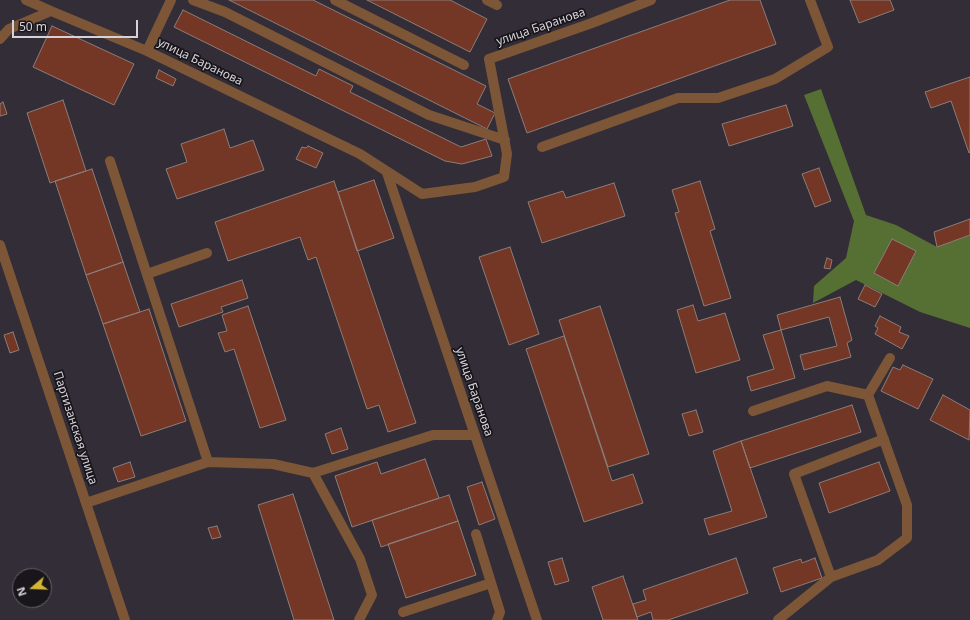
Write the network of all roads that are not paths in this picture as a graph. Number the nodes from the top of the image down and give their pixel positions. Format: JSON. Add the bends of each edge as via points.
{"nodes":[{"id":1,"x":26,"y":0,"type":"edge"},
{"id":2,"x":171,"y":0,"type":"edge"},
{"id":3,"x":193,"y":0,"type":"edge"},
{"id":4,"x":335,"y":0,"type":"edge"},
{"id":5,"x":487,"y":0,"type":"edge"},
{"id":6,"x":651,"y":0,"type":"edge"},
{"id":7,"x":810,"y":0,"type":"edge"},
{"id":8,"x":497,"y":5,"type":"dead end"},
{"id":9,"x":51,"y":11,"type":"junction"},
{"id":10,"x":0,"y":39,"type":"edge"},
{"id":11,"x":147,"y":51,"type":"junction"},
{"id":12,"x":464,"y":65,"type":"dead end"},
{"id":13,"x":505,"y":140,"type":"junction"},
{"id":14,"x":542,"y":147,"type":"dead end"},
{"id":15,"x":110,"y":161,"type":"dead end"},
{"id":16,"x":387,"y":173,"type":"junction"},
{"id":17,"x":0,"y":245,"type":"edge"},
{"id":18,"x":207,"y":254,"type":"dead end"},
{"id":19,"x":147,"y":274,"type":"junction"},
{"id":20,"x":890,"y":358,"type":"dead end"},
{"id":21,"x":868,"y":395,"type":"junction"},
{"id":22,"x":753,"y":411,"type":"dead end"},
{"id":23,"x":475,"y":435,"type":"junction"},
{"id":24,"x":884,"y":439,"type":"junction"},
{"id":25,"x":208,"y":462,"type":"junction"},
{"id":26,"x":313,"y":473,"type":"junction"},
{"id":27,"x":86,"y":503,"type":"junction"},
{"id":28,"x":476,"y":534,"type":"dead end"},
{"id":29,"x":831,"y":577,"type":"junction"},
{"id":30,"x":491,"y":583,"type":"junction"},
{"id":31,"x":403,"y":612,"type":"dead end"},
{"id":32,"x":125,"y":620,"type":"edge"},
{"id":33,"x":360,"y":620,"type":"edge"},
{"id":34,"x":497,"y":620,"type":"edge"},
{"id":35,"x":537,"y":620,"type":"edge"},
{"id":36,"x":778,"y":620,"type":"edge"}],
"edges":[{"from":1,"to":9,"type":"street","name":"улица Баранова"},
{"from":2,"to":11,"type":"street"},
{"from":3,"to":13,"type":"street","via":[[225,12],[429,115]]},
{"from":4,"to":12,"type":"street"},
{"from":5,"to":8,"type":"street"},
{"from":6,"to":13,"type":"street","name":"улица Баранова","via":[[489,59]]},
{"from":7,"to":14,"type":"street","via":[[828,47],[776,79],[718,98],[678,98]]},
{"from":9,"to":10,"type":"street","via":[[9,29]]},
{"from":9,"to":11,"type":"street","name":"улица Баранова"},
{"from":11,"to":16,"type":"street","name":"улица Баранова","via":[[360,154]]},
{"from":13,"to":16,"type":"street","name":"улица Баранова","via":[[507,154],[504,177],[475,187],[422,194]]},
{"from":15,"to":19,"type":"street"},
{"from":16,"to":23,"type":"street","name":"улица Баранова"},
{"from":17,"to":27,"type":"street","name":"Партизанская улица"},
{"from":18,"to":19,"type":"street"},
{"from":19,"to":25,"type":"street"},
{"from":20,"to":21,"type":"street"},
{"from":21,"to":22,"type":"street","via":[[827,386]]},
{"from":21,"to":24,"type":"street"},
{"from":23,"to":26,"type":"street","via":[[434,435]]},
{"from":23,"to":35,"type":"street","name":"улица Баранова"},
{"from":24,"to":29,"type":"street","via":[[907,505],[907,538],[878,560]]},
{"from":24,"to":29,"type":"street","via":[[794,474]]},
{"from":25,"to":26,"type":"street","via":[[273,464]]},
{"from":25,"to":27,"type":"street"},
{"from":26,"to":33,"type":"street","via":[[360,558],[372,595]]},
{"from":27,"to":32,"type":"street","name":"Партизанская улица"},
{"from":28,"to":30,"type":"street"},
{"from":29,"to":36,"type":"street"},
{"from":30,"to":31,"type":"street"},
{"from":30,"to":34,"type":"street","via":[[500,612]]}]}
